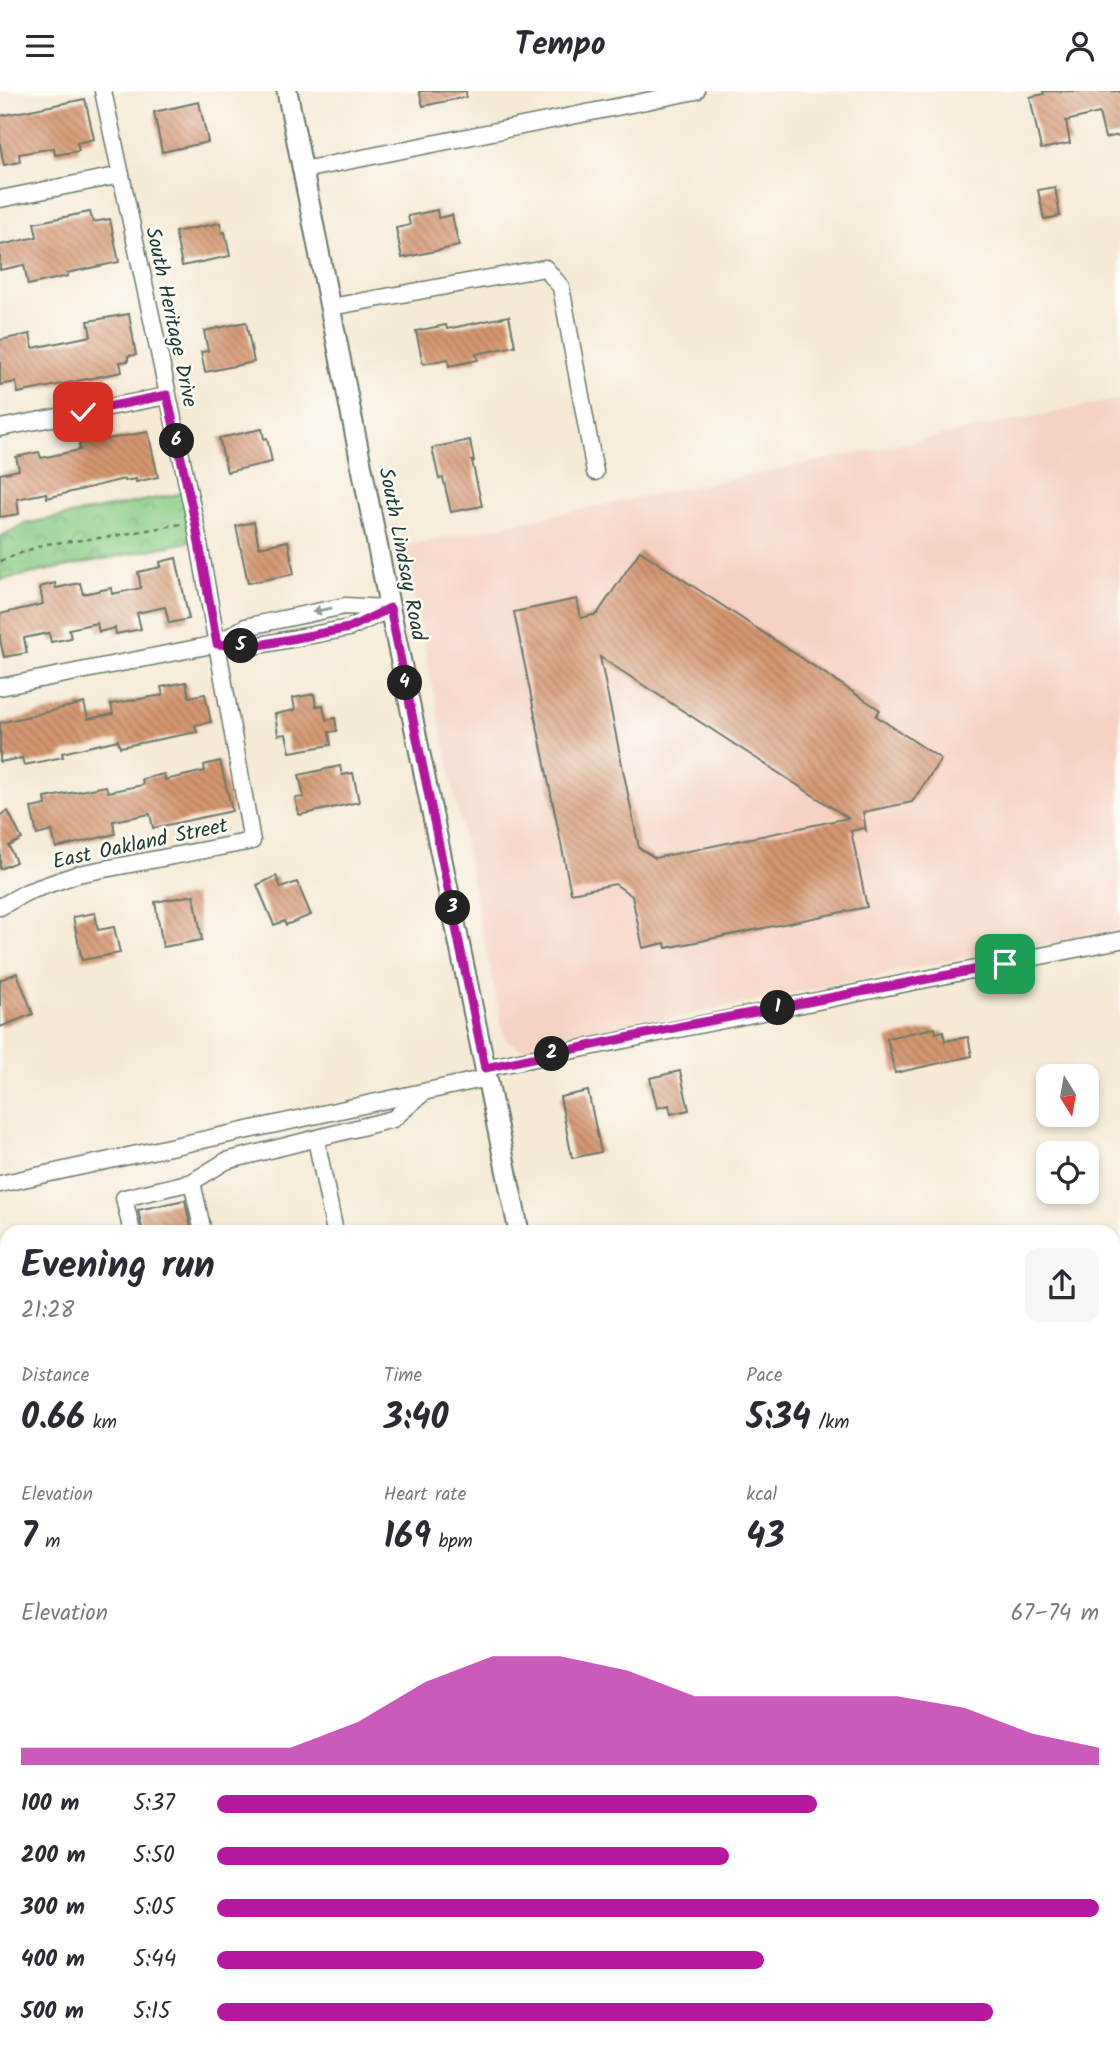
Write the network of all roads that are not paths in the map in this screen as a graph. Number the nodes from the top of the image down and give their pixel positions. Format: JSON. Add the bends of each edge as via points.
{"nodes":[{"id":1,"x":103,"y":91,"type":"edge"},
{"id":2,"x":287,"y":91,"type":"edge"},
{"id":3,"x":696,"y":91,"type":"edge"},
{"id":4,"x":303,"y":170,"type":"junction"},
{"id":5,"x":121,"y":175,"type":"junction"},
{"id":6,"x":0,"y":199,"type":"edge"},
{"id":7,"x":331,"y":307,"type":"junction"},
{"id":8,"x":167,"y":395,"type":"junction"},
{"id":9,"x":0,"y":428,"type":"edge"},
{"id":10,"x":595,"y":472,"type":"dead end"},
{"id":11,"x":390,"y":608,"type":"junction"},
{"id":12,"x":217,"y":644,"type":"junction"},
{"id":13,"x":0,"y":687,"type":"edge"},
{"id":14,"x":252,"y":841,"type":"joint"},
{"id":15,"x":0,"y":907,"type":"edge"},
{"id":16,"x":1120,"y":940,"type":"edge"},
{"id":17,"x":486,"y":1073,"type":"junction"},
{"id":18,"x":425,"y":1092,"type":"junction"},
{"id":19,"x":316,"y":1139,"type":"junction"},
{"id":20,"x":192,"y":1182,"type":"junction"},
{"id":21,"x":0,"y":1185,"type":"edge"},
{"id":22,"x":130,"y":1225,"type":"edge"},
{"id":23,"x":201,"y":1225,"type":"edge"},
{"id":24,"x":334,"y":1225,"type":"edge"},
{"id":25,"x":518,"y":1225,"type":"edge"}],
"edges":[{"from":1,"to":5,"type":"street","name":"South Heritage Drive"},
{"from":2,"to":4,"type":"main road","name":"South Lindsay Road"},
{"from":3,"to":4,"type":"street"},
{"from":4,"to":7,"type":"main road","name":"South Lindsay Road"},
{"from":5,"to":6,"type":"street"},
{"from":5,"to":8,"type":"street","name":"South Heritage Drive"},
{"from":7,"to":10,"type":"street","via":[[545,268],[561,287]]},
{"from":7,"to":11,"type":"main road","name":"South Lindsay Road"},
{"from":8,"to":9,"type":"street"},
{"from":8,"to":12,"type":"street","name":"South Heritage Drive"},
{"from":11,"to":12,"type":"street","via":[[349,628],[249,647]]},
{"from":11,"to":17,"type":"main road","name":"South Lindsay Road"},
{"from":12,"to":13,"type":"street"},
{"from":12,"to":14,"type":"street","name":"South Heritage Drive"},
{"from":14,"to":15,"type":"street","name":"East Oakland Street","via":[[78,874]]},
{"from":16,"to":17,"type":"street"},
{"from":17,"to":18,"type":"street"},
{"from":17,"to":25,"type":"main road","name":"South Lindsay Road"},
{"from":18,"to":19,"type":"street","via":[[393,1119]]},
{"from":18,"to":21,"type":"street"},
{"from":19,"to":20,"type":"street","via":[[226,1161]]},
{"from":19,"to":24,"type":"street"},
{"from":20,"to":22,"type":"street","via":[[124,1198]]},
{"from":20,"to":23,"type":"street"}]}
